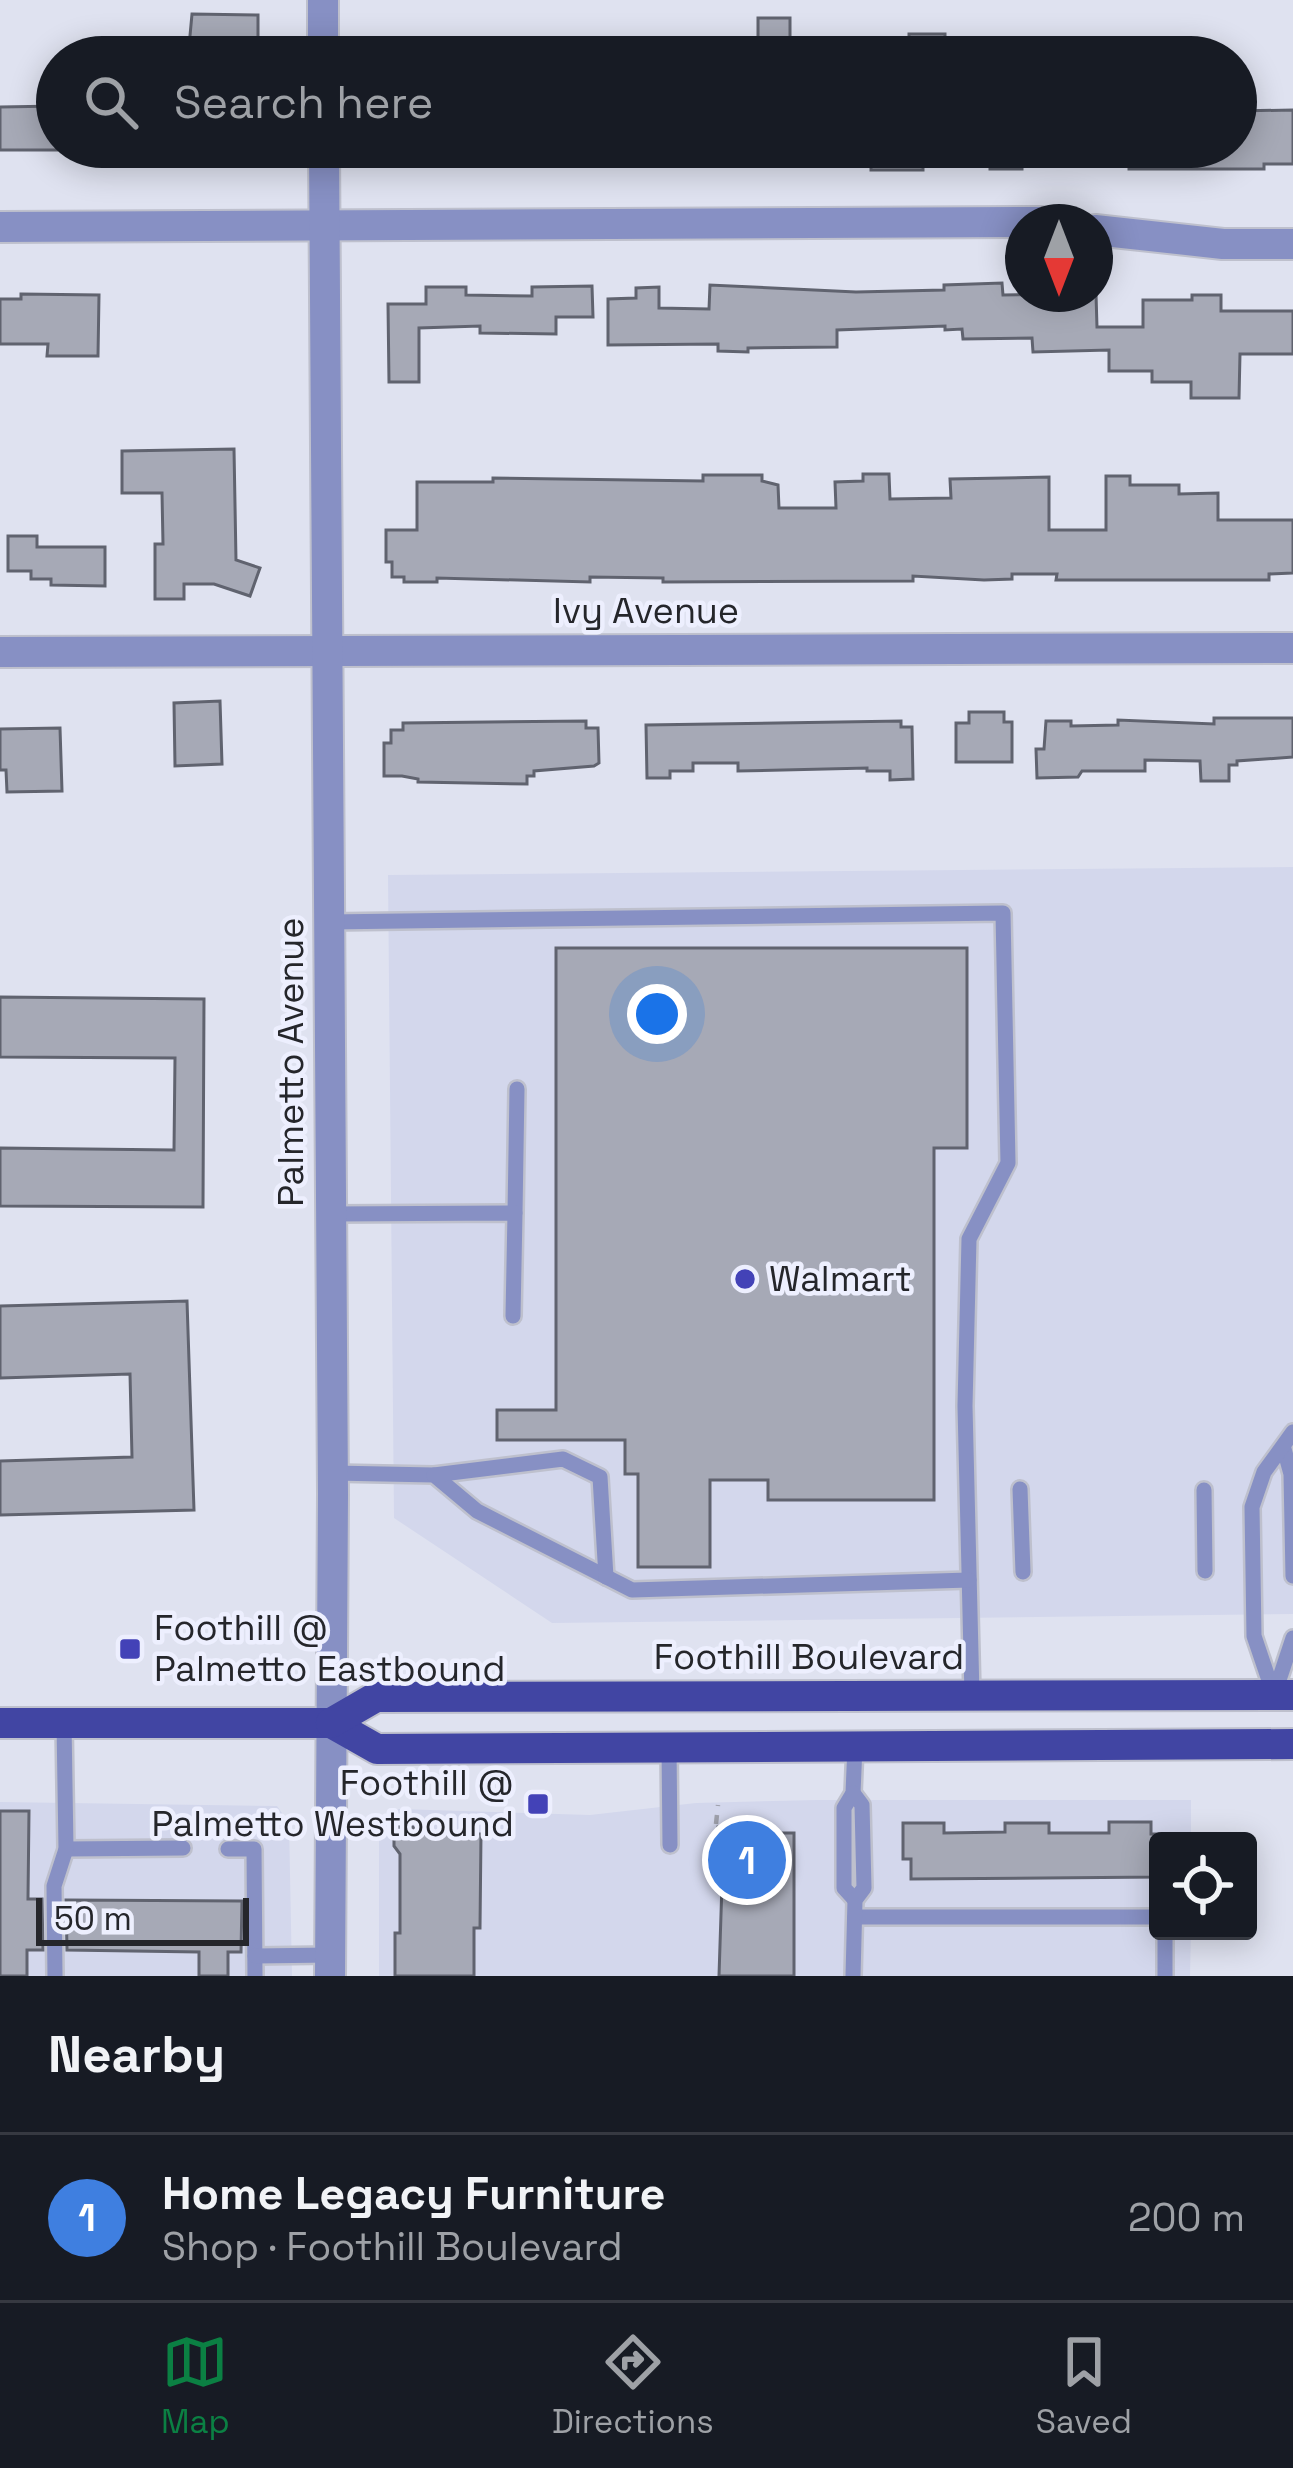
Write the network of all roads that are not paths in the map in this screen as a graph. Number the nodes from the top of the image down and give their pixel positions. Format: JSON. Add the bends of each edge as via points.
{"nodes":[{"id":1,"x":323,"y":0,"type":"edge"},
{"id":2,"x":323,"y":36,"type":"edge"},
{"id":3,"x":324,"y":168,"type":"edge"},
{"id":4,"x":1005,"y":222,"type":"edge"},
{"id":5,"x":324,"y":225,"type":"junction"},
{"id":6,"x":0,"y":226,"type":"edge"},
{"id":7,"x":1113,"y":232,"type":"edge"},
{"id":8,"x":1293,"y":244,"type":"edge"},
{"id":9,"x":1293,"y":649,"type":"edge"},
{"id":10,"x":326,"y":651,"type":"junction"},
{"id":11,"x":0,"y":652,"type":"edge"},
{"id":12,"x":329,"y":922,"type":"junction"},
{"id":13,"x":517,"y":1089,"type":"dead end"},
{"id":14,"x":515,"y":1213,"type":"junction"},
{"id":15,"x":331,"y":1214,"type":"junction"},
{"id":16,"x":512,"y":1316,"type":"dead end"},
{"id":17,"x":1293,"y":1432,"type":"edge"},
{"id":18,"x":1284,"y":1449,"type":"junction"},
{"id":19,"x":333,"y":1473,"type":"junction"},
{"id":20,"x":434,"y":1475,"type":"junction"},
{"id":21,"x":1292,"y":1486,"type":"edge"},
{"id":22,"x":1020,"y":1489,"type":"dead end"},
{"id":23,"x":1204,"y":1490,"type":"dead end"},
{"id":24,"x":1205,"y":1571,"type":"dead end"},
{"id":25,"x":1023,"y":1572,"type":"dead end"},
{"id":26,"x":1293,"y":1576,"type":"edge"},
{"id":27,"x":606,"y":1577,"type":"junction"},
{"id":28,"x":969,"y":1580,"type":"junction"},
{"id":29,"x":1293,"y":1638,"type":"edge"},
{"id":30,"x":973,"y":1695,"type":"junction"},
{"id":31,"x":1283,"y":1695,"type":"edge"},
{"id":32,"x":0,"y":1723,"type":"edge"},
{"id":33,"x":64,"y":1723,"type":"junction"},
{"id":34,"x":332,"y":1723,"type":"junction"},
{"id":35,"x":1283,"y":1744,"type":"edge"},
{"id":36,"x":855,"y":1746,"type":"junction"},
{"id":37,"x":669,"y":1747,"type":"junction"},
{"id":38,"x":670,"y":1845,"type":"dead end"},
{"id":39,"x":182,"y":1848,"type":"dead end"},
{"id":40,"x":66,"y":1849,"type":"junction"},
{"id":41,"x":228,"y":1849,"type":"dead end"},
{"id":42,"x":855,"y":1908,"type":"junction"},
{"id":43,"x":1149,"y":1917,"type":"edge"},
{"id":44,"x":1165,"y":1940,"type":"edge"},
{"id":45,"x":255,"y":1956,"type":"junction"},
{"id":46,"x":331,"y":1966,"type":"edge"},
{"id":47,"x":55,"y":1976,"type":"edge"},
{"id":48,"x":255,"y":1976,"type":"edge"},
{"id":49,"x":853,"y":1976,"type":"edge"},
{"id":50,"x":1166,"y":1976,"type":"edge"}],
"edges":[{"from":1,"to":2,"type":"street"},
{"from":3,"to":5,"type":"street","name":"Palmetto Avenue"},
{"from":4,"to":5,"type":"street"},
{"from":5,"to":6,"type":"street"},
{"from":5,"to":10,"type":"street","name":"Palmetto Avenue"},
{"from":7,"to":8,"type":"street"},
{"from":9,"to":10,"type":"street","name":"Ivy Avenue"},
{"from":10,"to":11,"type":"street","name":"Ivy Avenue"},
{"from":10,"to":12,"type":"street","name":"Palmetto Avenue"},
{"from":12,"to":15,"type":"street","name":"Palmetto Avenue"},
{"from":12,"to":28,"type":"lane","via":[[1003,913],[1008,1162],[968,1239]]},
{"from":13,"to":14,"type":"lane"},
{"from":14,"to":15,"type":"lane"},
{"from":14,"to":16,"type":"lane"},
{"from":15,"to":19,"type":"street","name":"Palmetto Avenue"},
{"from":17,"to":18,"type":"lane"},
{"from":18,"to":21,"type":"lane"},
{"from":18,"to":31,"type":"lane","via":[[1264,1472],[1252,1507],[1255,1636]]},
{"from":19,"to":20,"type":"lane"},
{"from":19,"to":34,"type":"street","name":"Palmetto Avenue"},
{"from":20,"to":27,"type":"lane","via":[[477,1510]]},
{"from":20,"to":27,"type":"lane","via":[[563,1459],[601,1477]]},
{"from":21,"to":26,"type":"lane"},
{"from":22,"to":25,"type":"lane"},
{"from":23,"to":24,"type":"lane"},
{"from":27,"to":28,"type":"lane","via":[[632,1590]]},
{"from":28,"to":30,"type":"lane"},
{"from":29,"to":31,"type":"lane"},
{"from":30,"to":31,"type":"main road","name":"Foothill Boulevard"},
{"from":30,"to":34,"type":"main road","name":"Foothill Boulevard","via":[[376,1696]]},
{"from":31,"to":35,"type":"main road"},
{"from":32,"to":33,"type":"main road","name":"Foothill Boulevard"},
{"from":33,"to":34,"type":"main road","name":"Foothill Boulevard"},
{"from":33,"to":40,"type":"lane"},
{"from":34,"to":37,"type":"main road","name":"Foothill Boulevard","via":[[377,1748]]},
{"from":34,"to":46,"type":"street","name":"Palmetto Avenue"},
{"from":35,"to":36,"type":"main road","name":"Foothill Boulevard"},
{"from":36,"to":37,"type":"main road","name":"Foothill Boulevard"},
{"from":36,"to":42,"type":"lane","via":[[864,1888]]},
{"from":37,"to":38,"type":"lane"},
{"from":39,"to":40,"type":"lane"},
{"from":40,"to":47,"type":"lane","via":[[55,1886]]},
{"from":41,"to":45,"type":"lane","via":[[254,1849]]},
{"from":42,"to":43,"type":"lane"},
{"from":42,"to":49,"type":"lane"},
{"from":44,"to":50,"type":"lane"},
{"from":45,"to":46,"type":"lane"},
{"from":45,"to":48,"type":"lane"}]}
